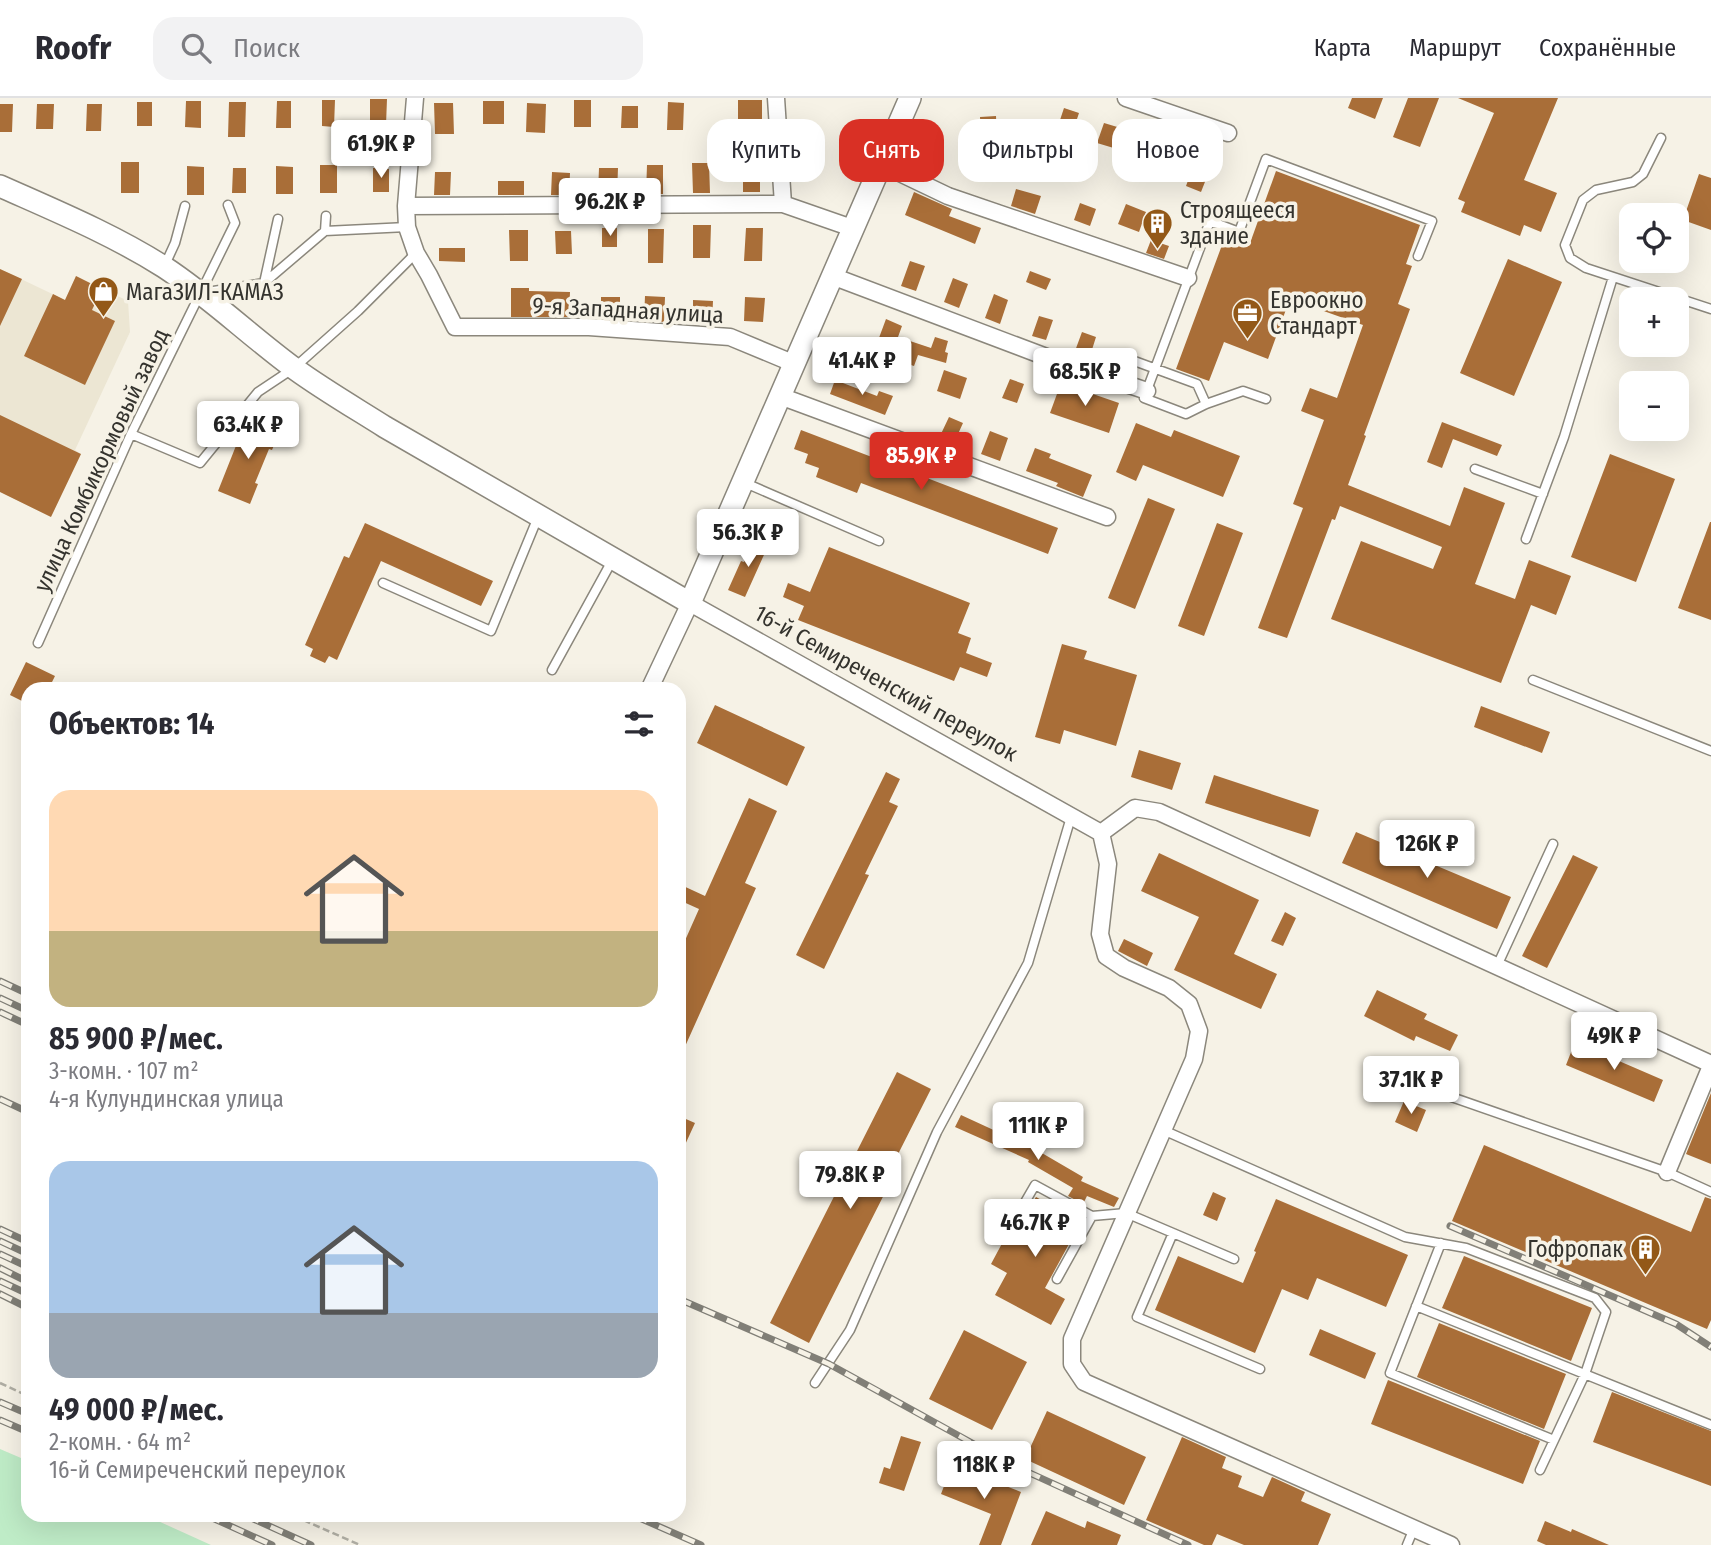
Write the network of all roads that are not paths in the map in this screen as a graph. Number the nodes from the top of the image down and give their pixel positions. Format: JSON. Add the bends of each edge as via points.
{"nodes":[{"id":1,"x":415,"y":98,"type":"edge"},
{"id":2,"x":776,"y":98,"type":"edge"},
{"id":3,"x":1126,"y":98,"type":"edge"},
{"id":4,"x":905,"y":99,"type":"edge"},
{"id":5,"x":898,"y":119,"type":"edge"},
{"id":6,"x":1228,"y":133,"type":"dead end"},
{"id":7,"x":1661,"y":138,"type":"dead end"},
{"id":8,"x":873,"y":182,"type":"edge"},
{"id":9,"x":919,"y":182,"type":"edge"},
{"id":10,"x":0,"y":186,"type":"edge"},
{"id":11,"x":783,"y":204,"type":"junction"},
{"id":12,"x":228,"y":205,"type":"dead end"},
{"id":13,"x":185,"y":206,"type":"dead end"},
{"id":14,"x":406,"y":206,"type":"junction"},
{"id":15,"x":326,"y":216,"type":"dead end"},
{"id":16,"x":278,"y":219,"type":"dead end"},
{"id":17,"x":407,"y":227,"type":"junction"},
{"id":18,"x":852,"y":228,"type":"junction"},
{"id":19,"x":325,"y":231,"type":"junction"},
{"id":20,"x":416,"y":253,"type":"junction"},
{"id":21,"x":1418,"y":256,"type":"dead end"},
{"id":22,"x":164,"y":267,"type":"junction"},
{"id":23,"x":832,"y":276,"type":"junction"},
{"id":24,"x":1613,"y":277,"type":"junction"},
{"id":25,"x":1188,"y":278,"type":"junction"},
{"id":26,"x":264,"y":282,"type":"junction"},
{"id":27,"x":200,"y":293,"type":"junction"},
{"id":28,"x":1711,"y":309,"type":"edge"},
{"id":29,"x":794,"y":364,"type":"junction"},
{"id":30,"x":294,"y":368,"type":"junction"},
{"id":31,"x":1155,"y":369,"type":"junction"},
{"id":32,"x":1110,"y":378,"type":"junction"},
{"id":33,"x":1147,"y":391,"type":"junction"},
{"id":34,"x":780,"y":396,"type":"junction"},
{"id":35,"x":1266,"y":399,"type":"dead end"},
{"id":36,"x":1206,"y":404,"type":"junction"},
{"id":37,"x":131,"y":434,"type":"junction"},
{"id":38,"x":1475,"y":469,"type":"dead end"},
{"id":39,"x":742,"y":481,"type":"junction"},
{"id":40,"x":1543,"y":494,"type":"junction"},
{"id":41,"x":538,"y":516,"type":"junction"},
{"id":42,"x":1107,"y":517,"type":"dead end"},
{"id":43,"x":1526,"y":539,"type":"dead end"},
{"id":44,"x":878,"y":541,"type":"dead end"},
{"id":45,"x":613,"y":559,"type":"junction"},
{"id":46,"x":383,"y":583,"type":"dead end"},
{"id":47,"x":690,"y":603,"type":"junction"},
{"id":48,"x":38,"y":643,"type":"dead end"},
{"id":49,"x":552,"y":670,"type":"dead end"},
{"id":50,"x":1533,"y":680,"type":"dead end"},
{"id":51,"x":653,"y":682,"type":"edge"},
{"id":52,"x":1711,"y":751,"type":"edge"},
{"id":53,"x":1071,"y":817,"type":"junction"},
{"id":54,"x":1101,"y":833,"type":"junction"},
{"id":55,"x":1553,"y":844,"type":"dead end"},
{"id":56,"x":1497,"y":966,"type":"junction"},
{"id":57,"x":1711,"y":1065,"type":"edge"},
{"id":58,"x":1394,"y":1077,"type":"dead end"},
{"id":59,"x":1163,"y":1130,"type":"junction"},
{"id":60,"x":1667,"y":1172,"type":"junction"},
{"id":61,"x":1711,"y":1192,"type":"edge"},
{"id":62,"x":1024,"y":1204,"type":"dead end"},
{"id":63,"x":1126,"y":1213,"type":"junction"},
{"id":64,"x":1092,"y":1216,"type":"junction"},
{"id":65,"x":1172,"y":1233,"type":"junction"},
{"id":66,"x":1441,"y":1243,"type":"junction"},
{"id":67,"x":1234,"y":1259,"type":"dead end"},
{"id":68,"x":1057,"y":1279,"type":"dead end"},
{"id":69,"x":1416,"y":1306,"type":"junction"},
{"id":70,"x":1260,"y":1369,"type":"dead end"},
{"id":71,"x":1585,"y":1374,"type":"junction"},
{"id":72,"x":816,"y":1383,"type":"dead end"},
{"id":73,"x":1711,"y":1425,"type":"edge"},
{"id":74,"x":1554,"y":1440,"type":"junction"},
{"id":75,"x":1540,"y":1470,"type":"dead end"},
{"id":76,"x":1414,"y":1528,"type":"junction"},
{"id":77,"x":1407,"y":1545,"type":"edge"},
{"id":78,"x":1451,"y":1545,"type":"edge"}],
"edges":[{"from":1,"to":14,"type":"street"},
{"from":2,"to":11,"type":"street"},
{"from":3,"to":6,"type":"street"},
{"from":4,"to":5,"type":"street"},
{"from":7,"to":24,"type":"lane","via":[[1643,174],[1633,182],[1596,190],[1583,200],[1565,245],[1570,258]]},
{"from":8,"to":18,"type":"street"},
{"from":9,"to":25,"type":"street"},
{"from":10,"to":22,"type":"street","name":"16-й Семиреченский переулок","via":[[92,226]]},
{"from":11,"to":14,"type":"street"},
{"from":11,"to":18,"type":"street"},
{"from":12,"to":27,"type":"lane","name":"улица Комбикормовый завод","via":[[235,223]]},
{"from":13,"to":22,"type":"lane","via":[[176,243]]},
{"from":14,"to":17,"type":"street"},
{"from":15,"to":19,"type":"lane"},
{"from":16,"to":26,"type":"lane"},
{"from":17,"to":19,"type":"lane"},
{"from":17,"to":20,"type":"street"},
{"from":18,"to":23,"type":"street"},
{"from":19,"to":26,"type":"lane"},
{"from":20,"to":29,"type":"street","name":"9-я Западная улица","via":[[455,327],[589,327],[730,337]]},
{"from":20,"to":30,"type":"lane"},
{"from":21,"to":25,"type":"lane","via":[[1432,221],[1266,159],[1239,232],[1210,221]]},
{"from":22,"to":27,"type":"street","name":"16-й Семиреченский переулок"},
{"from":23,"to":29,"type":"street"},
{"from":23,"to":32,"type":"street"},
{"from":24,"to":28,"type":"lane"},
{"from":24,"to":40,"type":"lane"},
{"from":25,"to":31,"type":"lane"},
{"from":26,"to":27,"type":"lane"},
{"from":27,"to":30,"type":"street","name":"16-й Семиреченский переулок"},
{"from":27,"to":37,"type":"lane","name":"улица Комбикормовый завод"},
{"from":29,"to":34,"type":"street"},
{"from":30,"to":37,"type":"lane","via":[[258,392],[200,463]]},
{"from":30,"to":41,"type":"street","name":"16-й Семиреченский переулок"},
{"from":31,"to":32,"type":"lane","via":[[1118,355]]},
{"from":31,"to":33,"type":"lane"},
{"from":31,"to":36,"type":"lane","via":[[1197,384]]},
{"from":32,"to":33,"type":"street"},
{"from":33,"to":36,"type":"lane","via":[[1144,398],[1186,414]]},
{"from":34,"to":39,"type":"street"},
{"from":34,"to":42,"type":"street"},
{"from":35,"to":36,"type":"lane","via":[[1243,391]]},
{"from":37,"to":48,"type":"lane","name":"улица Комбикормовый завод"},
{"from":38,"to":40,"type":"lane"},
{"from":39,"to":44,"type":"lane"},
{"from":39,"to":47,"type":"street"},
{"from":40,"to":43,"type":"lane"},
{"from":41,"to":45,"type":"street","name":"16-й Семиреченский переулок"},
{"from":41,"to":46,"type":"lane","via":[[491,631]]},
{"from":45,"to":47,"type":"street","name":"16-й Семиреченский переулок"},
{"from":45,"to":49,"type":"lane"},
{"from":47,"to":51,"type":"street"},
{"from":47,"to":53,"type":"street","name":"16-й Семиреченский переулок"},
{"from":50,"to":52,"type":"lane"},
{"from":53,"to":54,"type":"street","name":"16-й Семиреченский переулок"},
{"from":53,"to":72,"type":"lane","via":[[1028,963],[937,1132],[850,1330]]},
{"from":54,"to":56,"type":"street","via":[[1135,808],[1159,811]]},
{"from":54,"to":59,"type":"street","via":[[1108,864],[1101,934],[1106,956],[1170,988],[1189,1004],[1199,1031],[1194,1059]]},
{"from":55,"to":56,"type":"lane"},
{"from":56,"to":57,"type":"street"},
{"from":57,"to":60,"type":"street"},
{"from":58,"to":60,"type":"lane"},
{"from":59,"to":63,"type":"street"},
{"from":59,"to":66,"type":"lane","via":[[1405,1237]]},
{"from":60,"to":61,"type":"lane"},
{"from":62,"to":64,"type":"lane","via":[[1035,1185]]},
{"from":63,"to":64,"type":"lane"},
{"from":63,"to":65,"type":"lane"},
{"from":63,"to":76,"type":"street","via":[[1072,1339],[1072,1364],[1084,1381]]},
{"from":64,"to":68,"type":"lane"},
{"from":65,"to":67,"type":"lane"},
{"from":65,"to":70,"type":"lane","via":[[1137,1317]]},
{"from":66,"to":69,"type":"lane"},
{"from":66,"to":71,"type":"lane","via":[[1466,1248],[1595,1298],[1606,1312]]},
{"from":69,"to":71,"type":"lane"},
{"from":69,"to":74,"type":"lane","via":[[1390,1373]]},
{"from":71,"to":73,"type":"lane"},
{"from":71,"to":74,"type":"lane"},
{"from":74,"to":75,"type":"lane"},
{"from":76,"to":77,"type":"lane"},
{"from":76,"to":78,"type":"street"}]}
